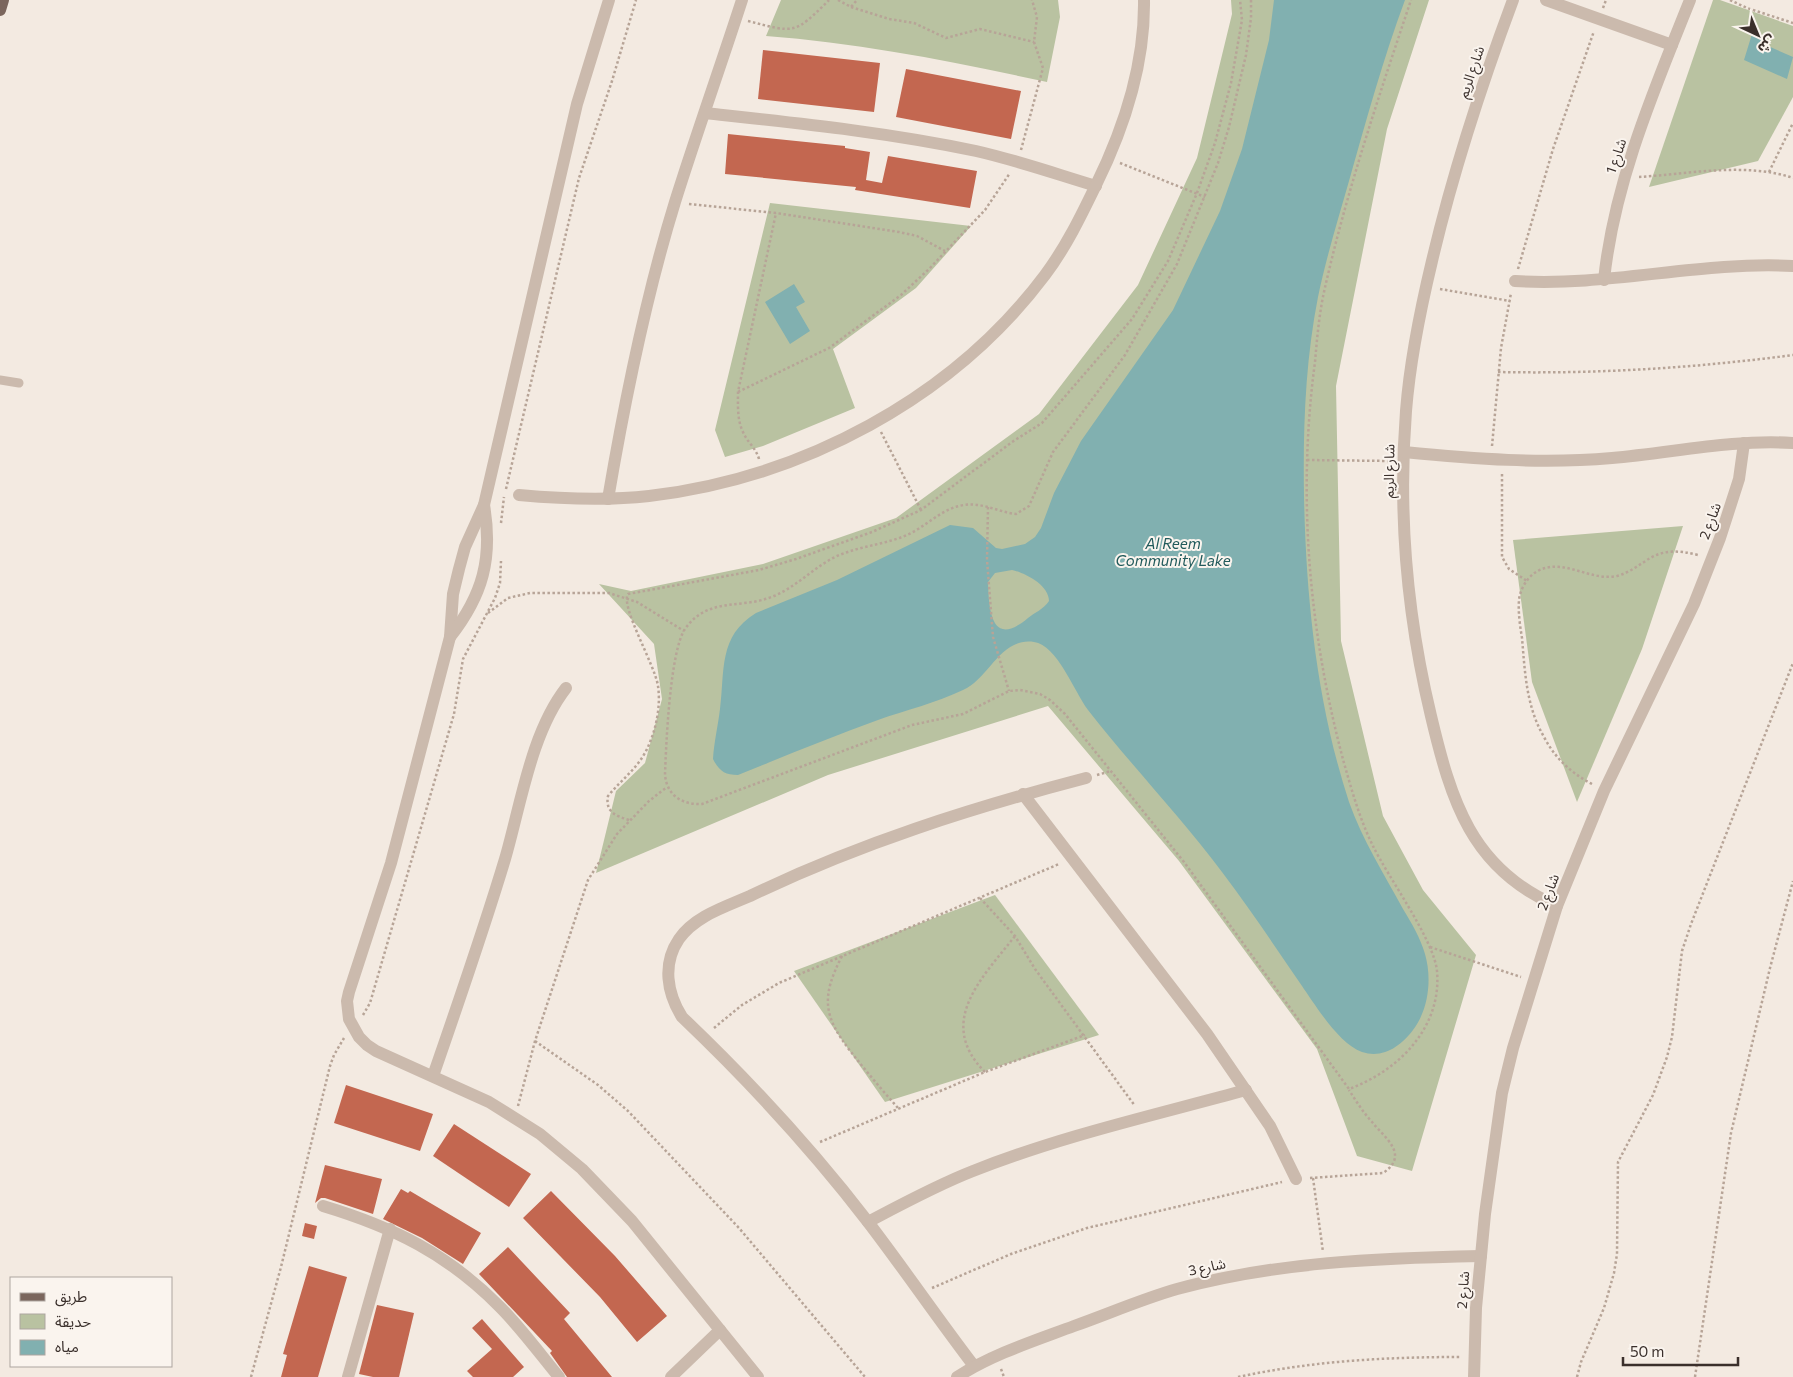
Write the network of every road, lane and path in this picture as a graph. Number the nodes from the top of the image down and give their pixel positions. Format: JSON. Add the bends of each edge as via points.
{"nodes":[{"id":1,"x":2,"y":0,"type":"edge"},
{"id":2,"x":609,"y":0,"type":"edge"},
{"id":3,"x":742,"y":0,"type":"edge"},
{"id":4,"x":829,"y":0,"type":"edge"},
{"id":5,"x":838,"y":0,"type":"edge"},
{"id":6,"x":857,"y":0,"type":"edge"},
{"id":7,"x":1032,"y":0,"type":"edge"},
{"id":8,"x":1144,"y":0,"type":"edge"},
{"id":9,"x":1240,"y":0,"type":"edge"},
{"id":10,"x":1251,"y":0,"type":"edge"},
{"id":11,"x":1411,"y":0,"type":"edge"},
{"id":12,"x":1513,"y":0,"type":"edge"},
{"id":13,"x":1546,"y":0,"type":"edge"},
{"id":14,"x":1690,"y":0,"type":"edge"},
{"id":15,"x":1730,"y":0,"type":"edge"},
{"id":16,"x":851,"y":7,"type":"junction"},
{"id":17,"x":0,"y":10,"type":"edge"},
{"id":18,"x":736,"y":18,"type":"junction"},
{"id":19,"x":1793,"y":22,"type":"edge"},
{"id":20,"x":1034,"y":42,"type":"junction"},
{"id":21,"x":1672,"y":45,"type":"junction"},
{"id":22,"x":705,"y":113,"type":"junction"},
{"id":23,"x":1793,"y":123,"type":"edge"},
{"id":24,"x":1109,"y":159,"type":"junction"},
{"id":25,"x":1017,"y":161,"type":"junction"},
{"id":26,"x":1769,"y":172,"type":"junction"},
{"id":27,"x":1625,"y":178,"type":"junction"},
{"id":28,"x":1793,"y":178,"type":"edge"},
{"id":29,"x":1096,"y":186,"type":"junction"},
{"id":30,"x":1196,"y":193,"type":"junction"},
{"id":31,"x":1205,"y":197,"type":"junction"},
{"id":32,"x":675,"y":203,"type":"junction"},
{"id":33,"x":776,"y":213,"type":"junction"},
{"id":34,"x":945,"y":252,"type":"junction"},
{"id":35,"x":1793,"y":266,"type":"edge"},
{"id":36,"x":1604,"y":280,"type":"junction"},
{"id":37,"x":1515,"y":281,"type":"dead end"},
{"id":38,"x":1426,"y":286,"type":"junction"},
{"id":39,"x":1510,"y":301,"type":"dead end"},
{"id":40,"x":1793,"y":355,"type":"edge"},
{"id":41,"x":1498,"y":372,"type":"dead end"},
{"id":42,"x":0,"y":380,"type":"edge"},
{"id":43,"x":19,"y":383,"type":"dead end"},
{"id":44,"x":738,"y":392,"type":"junction"},
{"id":45,"x":876,"y":422,"type":"junction"},
{"id":46,"x":1744,"y":443,"type":"junction"},
{"id":47,"x":1793,"y":443,"type":"edge"},
{"id":48,"x":1404,"y":457,"type":"junction"},
{"id":49,"x":1307,"y":460,"type":"junction"},
{"id":50,"x":763,"y":471,"type":"junction"},
{"id":51,"x":519,"y":495,"type":"dead end"},
{"id":52,"x":608,"y":499,"type":"junction"},
{"id":53,"x":484,"y":505,"type":"junction"},
{"id":54,"x":988,"y":506,"type":"junction"},
{"id":55,"x":921,"y":510,"type":"junction"},
{"id":56,"x":1712,"y":558,"type":"junction"},
{"id":57,"x":626,"y":597,"type":"junction"},
{"id":58,"x":485,"y":616,"type":"dead end"},
{"id":59,"x":684,"y":631,"type":"junction"},
{"id":60,"x":450,"y":638,"type":"junction"},
{"id":61,"x":1793,"y":662,"type":"edge"},
{"id":62,"x":566,"y":688,"type":"dead end"},
{"id":63,"x":1009,"y":690,"type":"junction"},
{"id":64,"x":1086,"y":778,"type":"dead end"},
{"id":65,"x":667,"y":787,"type":"junction"},
{"id":66,"x":1604,"y":791,"type":"junction"},
{"id":67,"x":1024,"y":794,"type":"junction"},
{"id":68,"x":630,"y":820,"type":"junction"},
{"id":69,"x":1073,"y":858,"type":"junction"},
{"id":70,"x":1793,"y":881,"type":"edge"},
{"id":71,"x":980,"y":898,"type":"junction"},
{"id":72,"x":1557,"y":906,"type":"junction"},
{"id":73,"x":1015,"y":936,"type":"junction"},
{"id":74,"x":1430,"y":947,"type":"junction"},
{"id":75,"x":842,"y":956,"type":"junction"},
{"id":76,"x":1534,"y":981,"type":"junction"},
{"id":77,"x":1085,"y":1034,"type":"junction"},
{"id":78,"x":704,"y":1038,"type":"junction"},
{"id":79,"x":535,"y":1040,"type":"junction"},
{"id":80,"x":985,"y":1072,"type":"junction"},
{"id":81,"x":433,"y":1076,"type":"junction"},
{"id":82,"x":1246,"y":1090,"type":"junction"},
{"id":83,"x":1349,"y":1090,"type":"junction"},
{"id":84,"x":898,"y":1108,"type":"junction"},
{"id":85,"x":515,"y":1117,"type":"junction"},
{"id":86,"x":1143,"y":1118,"type":"junction"},
{"id":87,"x":806,"y":1148,"type":"junction"},
{"id":88,"x":1313,"y":1178,"type":"junction"},
{"id":89,"x":1296,"y":1179,"type":"junction"},
{"id":90,"x":323,"y":1206,"type":"dead end"},
{"id":91,"x":868,"y":1222,"type":"junction"},
{"id":92,"x":390,"y":1229,"type":"junction"},
{"id":93,"x":1481,"y":1256,"type":"junction"},
{"id":94,"x":1324,"y":1263,"type":"junction"},
{"id":95,"x":919,"y":1293,"type":"junction"},
{"id":96,"x":720,"y":1330,"type":"junction"},
{"id":97,"x":1475,"y":1358,"type":"junction"},
{"id":98,"x":974,"y":1366,"type":"junction"},
{"id":99,"x":348,"y":1377,"type":"edge"},
{"id":100,"x":559,"y":1377,"type":"edge"},
{"id":101,"x":671,"y":1377,"type":"edge"},
{"id":102,"x":758,"y":1377,"type":"edge"},
{"id":103,"x":865,"y":1377,"type":"edge"},
{"id":104,"x":957,"y":1377,"type":"edge"},
{"id":105,"x":1238,"y":1377,"type":"edge"},
{"id":106,"x":1474,"y":1377,"type":"edge"},
{"id":107,"x":1577,"y":1377,"type":"edge"},
{"id":108,"x":1695,"y":1377,"type":"edge"}],
"edges":[{"from":1,"to":17,"type":"main road"},
{"from":2,"to":53,"type":"street","via":[[577,104]]},
{"from":3,"to":18,"type":"street"},
{"from":4,"to":18,"type":"path","via":[[803,26],[787,30]]},
{"from":5,"to":16,"type":"path"},
{"from":6,"to":16,"type":"path"},
{"from":7,"to":20,"type":"path","via":[[1037,17]]},
{"from":8,"to":24,"type":"street","via":[[1141,47],[1133,87]]},
{"from":9,"to":30,"type":"path","via":[[1242,20],[1231,83]]},
{"from":10,"to":31,"type":"path","via":[[1246,55],[1238,95]]},
{"from":11,"to":49,"type":"path","via":[[1369,130],[1324,295],[1309,404]]},
{"from":12,"to":38,"type":"street","name":"شارع الريم","via":[[1470,122]]},
{"from":13,"to":21,"type":"street"},
{"from":14,"to":21,"type":"street","name":"شارع 1"},
{"from":15,"to":19,"type":"path"},
{"from":16,"to":20,"type":"path","via":[[914,23],[946,38],[980,29]]},
{"from":18,"to":22,"type":"street"},
{"from":20,"to":25,"type":"path","via":[[1043,75]]},
{"from":21,"to":27,"type":"street","name":"شارع 1"},
{"from":22,"to":25,"type":"street","via":[[891,135]]},
{"from":22,"to":32,"type":"street"},
{"from":23,"to":26,"type":"path"},
{"from":24,"to":29,"type":"street"},
{"from":24,"to":30,"type":"path"},
{"from":25,"to":29,"type":"street"},
{"from":25,"to":34,"type":"path","via":[[985,210]]},
{"from":26,"to":27,"type":"path","via":[[1748,170]]},
{"from":26,"to":28,"type":"path"},
{"from":27,"to":36,"type":"street","name":"شارع 1","via":[[1611,229]]},
{"from":29,"to":45,"type":"street","via":[[1065,245],[1014,312],[954,369]]},
{"from":30,"to":31,"type":"path"},
{"from":30,"to":55,"type":"path","via":[[1168,261],[1132,319],[1064,399],[1042,424],[1012,442]]},
{"from":31,"to":54,"type":"path","via":[[1177,264],[1144,326],[1106,384],[1053,452],[1029,506],[1016,514]]},
{"from":32,"to":33,"type":"path"},
{"from":32,"to":52,"type":"street","via":[[637,350]]},
{"from":33,"to":34,"type":"path","via":[[917,236]]},
{"from":33,"to":44,"type":"path"},
{"from":34,"to":44,"type":"path","via":[[917,282],[829,348]]},
{"from":35,"to":36,"type":"street","via":[[1713,267]]},
{"from":36,"to":37,"type":"street","via":[[1561,283]]},
{"from":38,"to":39,"type":"path"},
{"from":38,"to":48,"type":"street","name":"شارع الريم","via":[[1410,372]]},
{"from":40,"to":41,"type":"path","via":[[1657,369]]},
{"from":42,"to":43,"type":"lane"},
{"from":44,"to":50,"type":"path","via":[[743,432],[756,450]]},
{"from":45,"to":50,"type":"street"},
{"from":45,"to":55,"type":"path"},
{"from":46,"to":47,"type":"street"},
{"from":46,"to":48,"type":"street","via":[[1629,457],[1557,461]]},
{"from":46,"to":56,"type":"street","name":"شارع 2","via":[[1735,496]]},
{"from":48,"to":49,"type":"path"},
{"from":48,"to":72,"type":"street","name":"شارع الريم","via":[[1404,543],[1409,597],[1424,689],[1450,790],[1462,818],[1488,857],[1522,888]]},
{"from":49,"to":74,"type":"path","via":[[1306,504],[1317,634],[1323,679],[1344,764],[1372,845]]},
{"from":50,"to":52,"type":"street","via":[[686,491]]},
{"from":51,"to":52,"type":"street"},
{"from":53,"to":60,"type":"street","via":[[459,569]]},
{"from":53,"to":60,"type":"street","via":[[488,532],[484,575],[469,612]]},
{"from":54,"to":59,"type":"path","via":[[952,508],[908,534],[834,558],[773,597],[706,610]]},
{"from":54,"to":63,"type":"path","via":[[987,560],[993,637]]},
{"from":55,"to":57,"type":"path","via":[[872,532],[759,570],[628,594]]},
{"from":56,"to":66,"type":"street","name":"شارع 2","via":[[1694,604]]},
{"from":56,"to":66,"type":"path","via":[[1683,551],[1666,552],[1628,572],[1610,577],[1592,576],[1565,567],[1548,568],[1532,575],[1522,589],[1519,608],[1527,690],[1536,723],[1565,765],[1577,777]]},
{"from":57,"to":58,"type":"path","via":[[530,593],[508,598]]},
{"from":57,"to":59,"type":"path"},
{"from":57,"to":68,"type":"path","via":[[627,610],[653,665],[659,708],[647,750],[635,769],[608,796],[608,809]]},
{"from":59,"to":65,"type":"path","via":[[676,650],[665,775]]},
{"from":60,"to":81,"type":"street","via":[[391,863],[347,1001],[349,1019],[367,1044]]},
{"from":61,"to":107,"type":"path","via":[[1688,933],[1677,979],[1672,1036],[1660,1076],[1618,1162],[1614,1273]]},
{"from":62,"to":81,"type":"street","via":[[549,713],[537,740],[498,881]]},
{"from":63,"to":65,"type":"path","via":[[964,714],[912,725],[702,804],[682,801]]},
{"from":63,"to":83,"type":"path","via":[[1040,694],[1062,710],[1184,862]]},
{"from":64,"to":67,"type":"street"},
{"from":65,"to":68,"type":"path"},
{"from":66,"to":72,"type":"street","name":"شارع 2"},
{"from":67,"to":69,"type":"street"},
{"from":67,"to":78,"type":"street","via":[[922,825],[830,860],[703,918],[690,927],[671,954],[668,987],[682,1017]]},
{"from":68,"to":79,"type":"path","via":[[606,848],[588,880]]},
{"from":69,"to":71,"type":"path"},
{"from":69,"to":82,"type":"street","via":[[1184,1000]]},
{"from":70,"to":108,"type":"path","via":[[1731,1133]]},
{"from":71,"to":73,"type":"path"},
{"from":71,"to":75,"type":"path"},
{"from":72,"to":76,"type":"street","name":"شارع 2"},
{"from":73,"to":77,"type":"path","via":[[1035,969]]},
{"from":73,"to":80,"type":"path","via":[[972,990],[966,1008],[967,1045],[975,1062]]},
{"from":74,"to":76,"type":"path"},
{"from":74,"to":83,"type":"path","via":[[1437,970],[1436,993],[1420,1035],[1407,1054],[1390,1069]]},
{"from":75,"to":78,"type":"path","via":[[760,993]]},
{"from":75,"to":84,"type":"path","via":[[829,990],[831,1022],[838,1037]]},
{"from":76,"to":93,"type":"street","name":"شارع 2","via":[[1502,1093]]},
{"from":77,"to":80,"type":"path"},
{"from":77,"to":86,"type":"path"},
{"from":78,"to":87,"type":"street"},
{"from":79,"to":85,"type":"path"},
{"from":79,"to":103,"type":"path","via":[[628,1111],[739,1228]]},
{"from":80,"to":84,"type":"path"},
{"from":81,"to":85,"type":"street"},
{"from":82,"to":86,"type":"street"},
{"from":82,"to":89,"type":"street","via":[[1270,1126]]},
{"from":83,"to":88,"type":"path","via":[[1393,1145],[1394,1161],[1383,1173]]},
{"from":84,"to":87,"type":"path"},
{"from":85,"to":96,"type":"street","via":[[562,1151],[602,1188]]},
{"from":86,"to":91,"type":"street","via":[[1053,1143],[972,1171]]},
{"from":87,"to":91,"type":"street"},
{"from":88,"to":89,"type":"path"},
{"from":88,"to":94,"type":"path"},
{"from":89,"to":95,"type":"path","via":[[1087,1228],[1011,1254]]},
{"from":90,"to":92,"type":"street"},
{"from":91,"to":95,"type":"street"},
{"from":92,"to":99,"type":"street"},
{"from":92,"to":100,"type":"street","via":[[428,1249],[476,1284],[501,1308]]},
{"from":93,"to":94,"type":"street","name":"شارع 3"},
{"from":93,"to":97,"type":"street","name":"شارع 2"},
{"from":94,"to":98,"type":"street","name":"شارع 3","via":[[1177,1289],[1030,1342]]},
{"from":95,"to":98,"type":"street"},
{"from":96,"to":101,"type":"street"},
{"from":96,"to":102,"type":"street"},
{"from":97,"to":105,"type":"path","via":[[1397,1357],[1332,1361]]},
{"from":97,"to":106,"type":"street","name":"شارع 2"},
{"from":98,"to":104,"type":"street","name":"شارع 3"}]}
